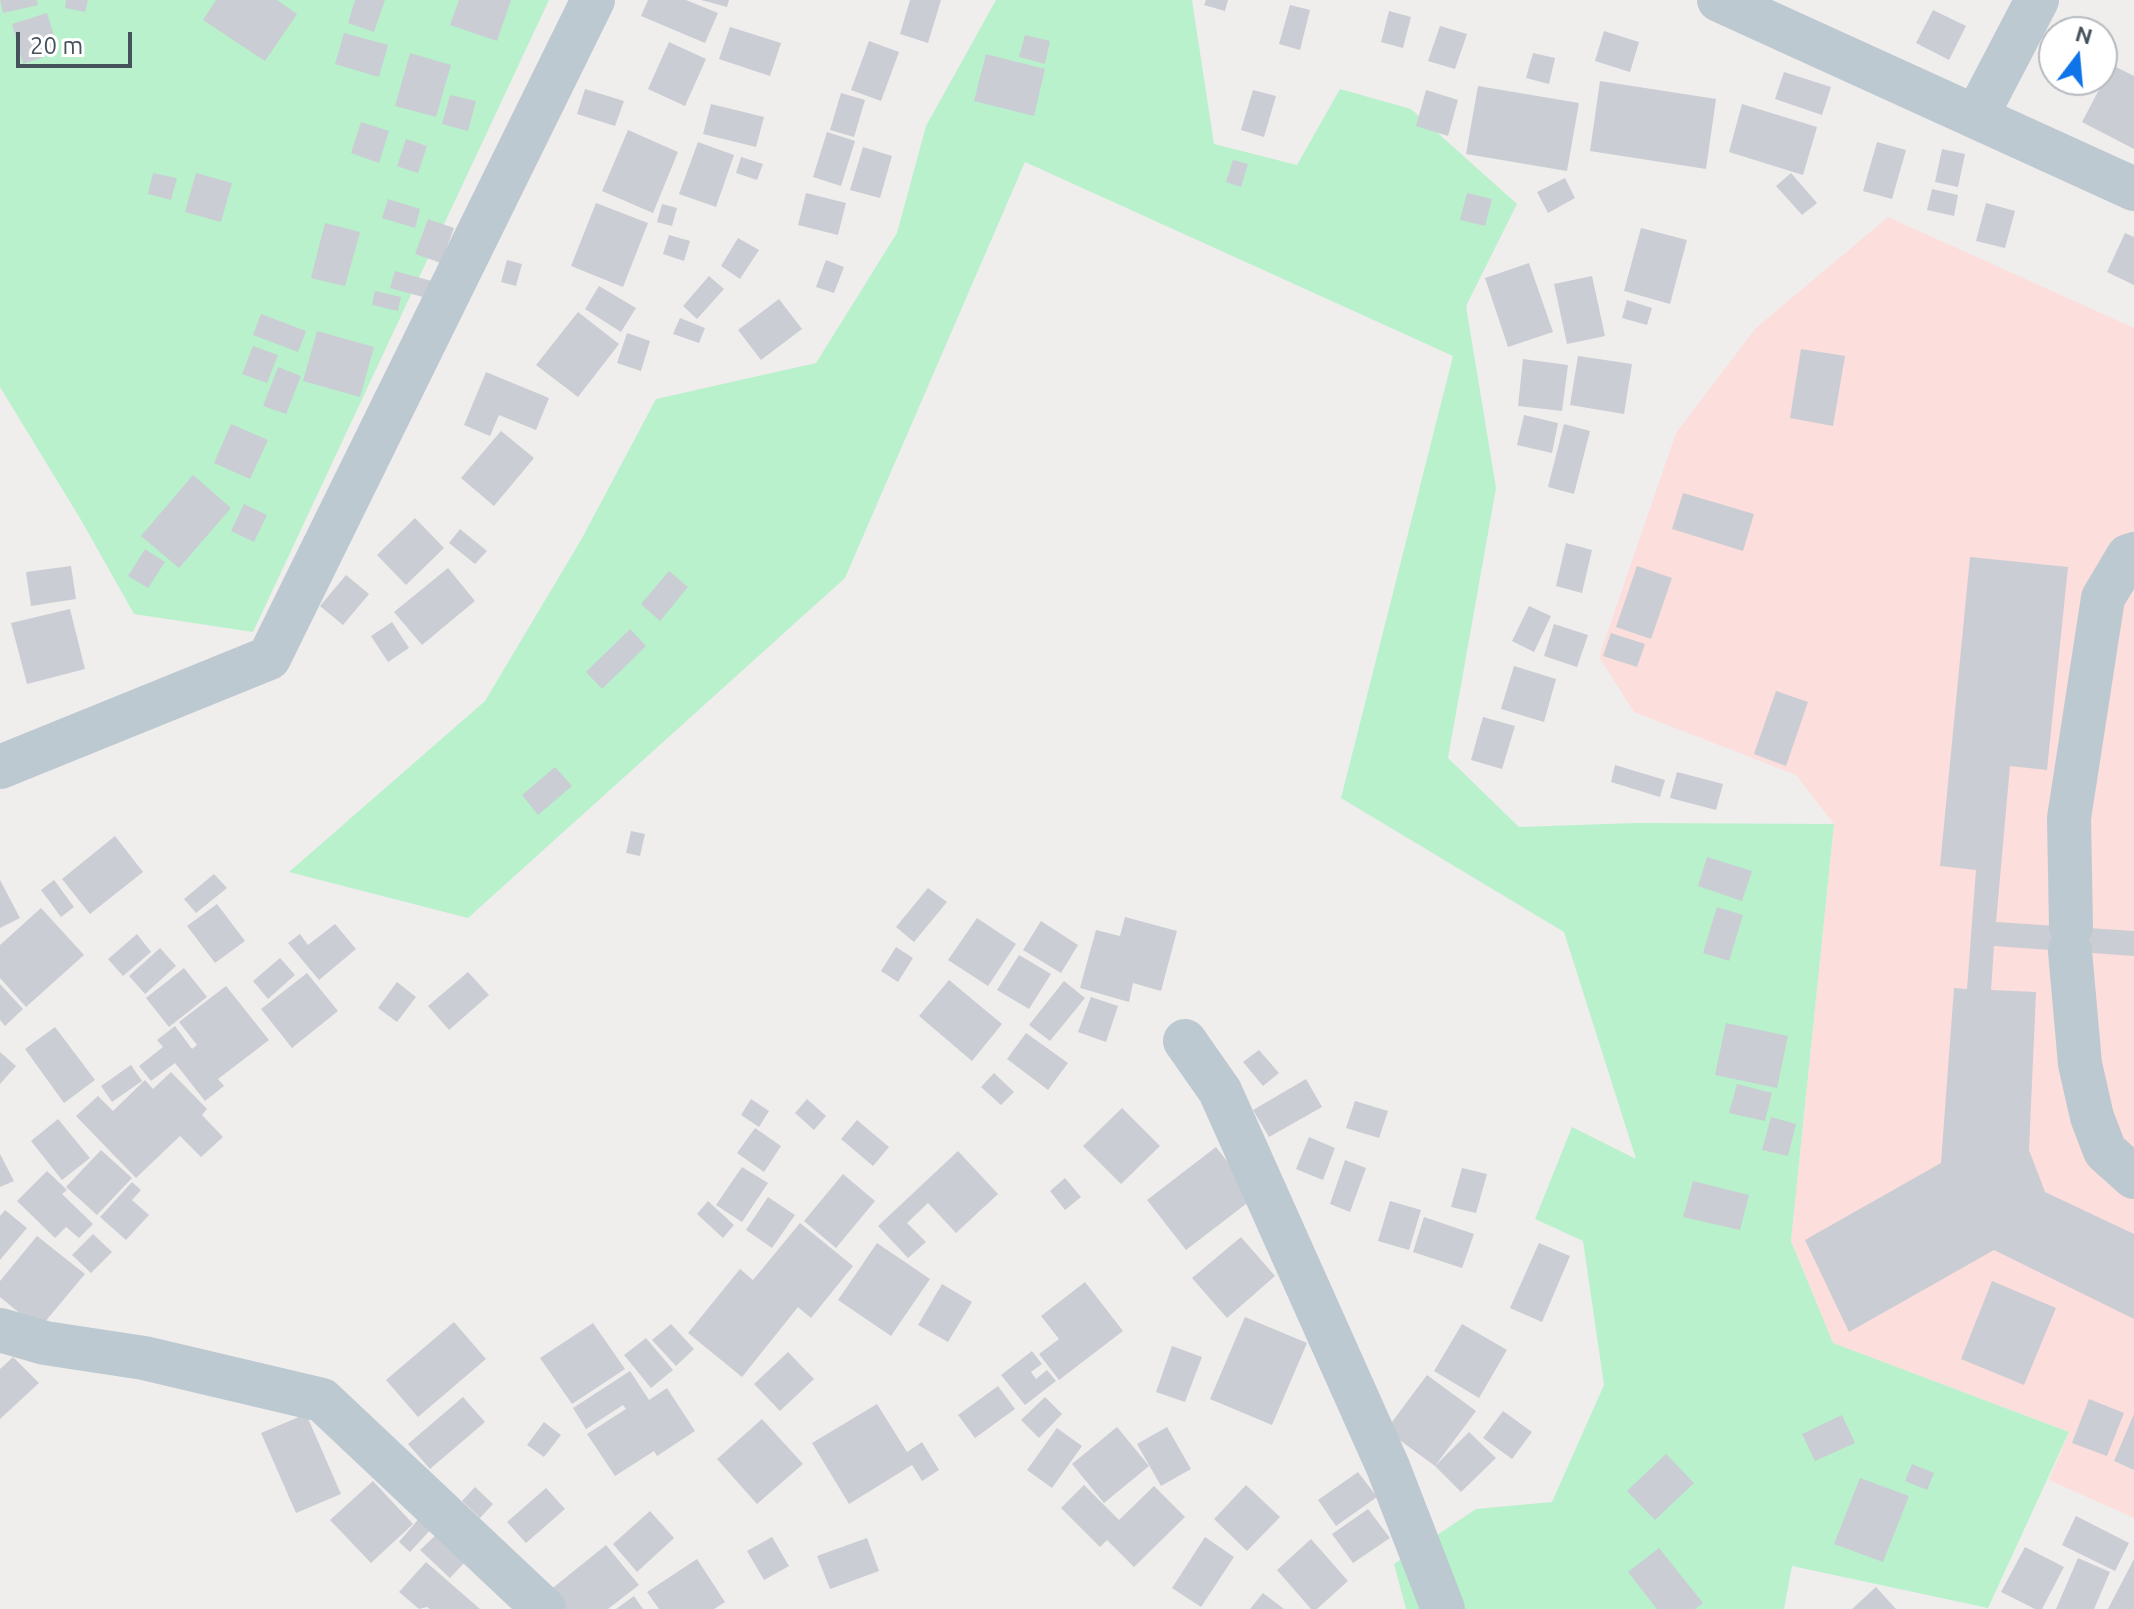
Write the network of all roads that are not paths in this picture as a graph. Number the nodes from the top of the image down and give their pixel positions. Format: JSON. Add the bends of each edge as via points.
{"nodes":[{"id":1,"x":593,"y":0,"type":"edge"},
{"id":2,"x":1719,"y":0,"type":"edge"},
{"id":3,"x":2037,"y":0,"type":"edge"},
{"id":4,"x":1976,"y":117,"type":"junction"},
{"id":5,"x":2134,"y":189,"type":"edge"},
{"id":6,"x":2134,"y":554,"type":"edge"},
{"id":7,"x":0,"y":767,"type":"edge"},
{"id":8,"x":1185,"y":1041,"type":"dead end"},
{"id":9,"x":2134,"y":1177,"type":"edge"},
{"id":10,"x":0,"y":1330,"type":"edge"},
{"id":11,"x":544,"y":1609,"type":"edge"},
{"id":12,"x":1443,"y":1609,"type":"edge"}],
"edges":[{"from":1,"to":7,"type":"street","via":[[269,658]]},
{"from":2,"to":4,"type":"street"},
{"from":3,"to":4,"type":"street"},
{"from":4,"to":5,"type":"street"},
{"from":6,"to":9,"type":"street","via":[[2103,598],[2069,818],[2070,939],[2080,1064],[2105,1151]]},
{"from":8,"to":12,"type":"street","via":[[1220,1091],[1388,1467]]},
{"from":10,"to":11,"type":"street","via":[[322,1400]]}]}
